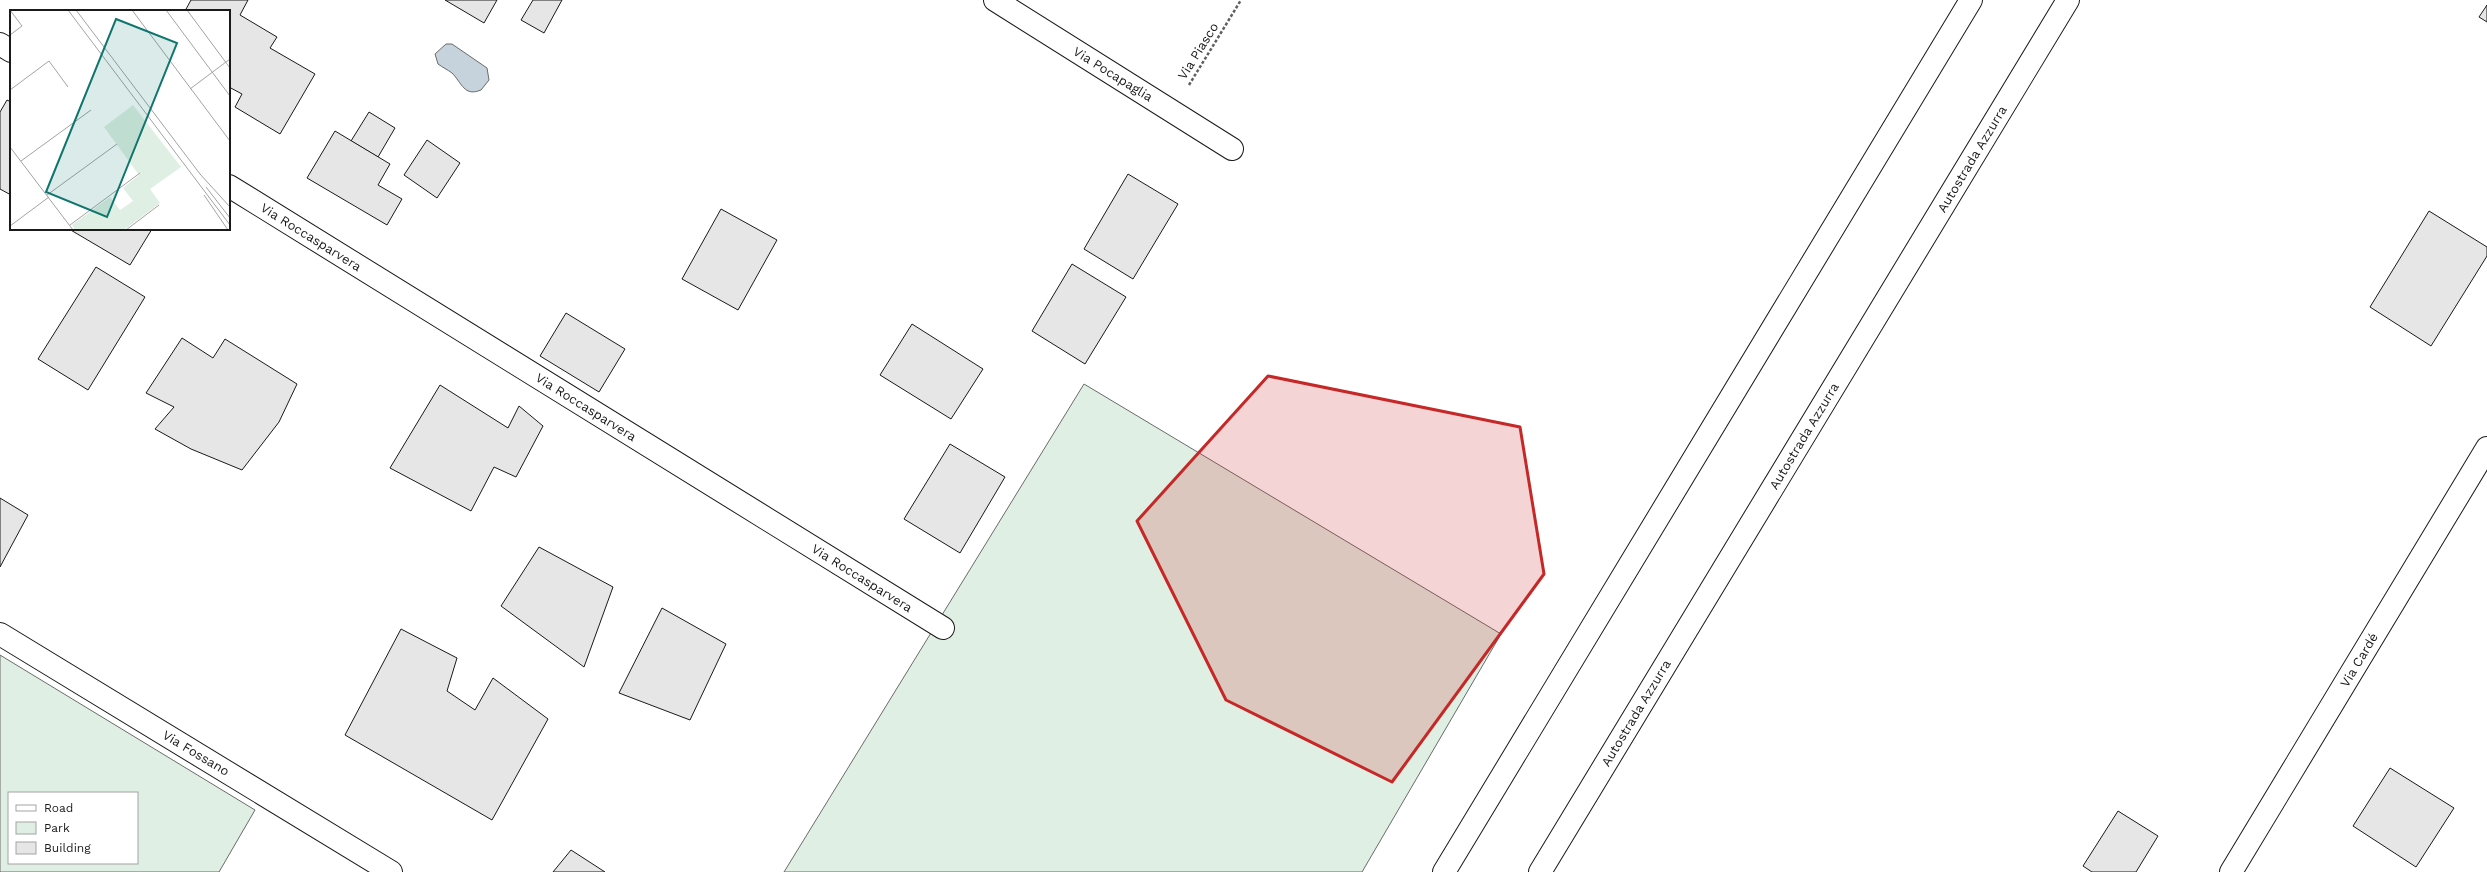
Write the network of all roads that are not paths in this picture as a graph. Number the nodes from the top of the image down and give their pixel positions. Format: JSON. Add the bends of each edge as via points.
{"nodes":[{"id":1,"x":995,"y":0,"type":"edge"},
{"id":2,"x":1971,"y":0,"type":"edge"},
{"id":3,"x":2068,"y":0,"type":"edge"},
{"id":4,"x":0,"y":44,"type":"edge"},
{"id":5,"x":10,"y":50,"type":"edge"},
{"id":6,"x":1232,"y":149,"type":"dead end"},
{"id":7,"x":230,"y":187,"type":"edge"},
{"id":8,"x":2487,"y":448,"type":"edge"},
{"id":9,"x":943,"y":628,"type":"dead end"},
{"id":10,"x":0,"y":634,"type":"edge"},
{"id":11,"x":391,"y":872,"type":"edge"},
{"id":12,"x":1444,"y":872,"type":"edge"},
{"id":13,"x":1540,"y":872,"type":"edge"},
{"id":14,"x":2231,"y":872,"type":"edge"}],
"edges":[{"from":1,"to":6,"type":"main road","name":"Via Pocapaglia"},
{"from":2,"to":12,"type":"main road"},
{"from":3,"to":13,"type":"main road","name":"Autostrada Azzurra"},
{"from":4,"to":5,"type":"main road"},
{"from":7,"to":9,"type":"main road","name":"Via Roccasparvera"},
{"from":8,"to":14,"type":"main road","name":"Via Cardé"},
{"from":10,"to":11,"type":"main road","name":"Via Fossano"}]}
